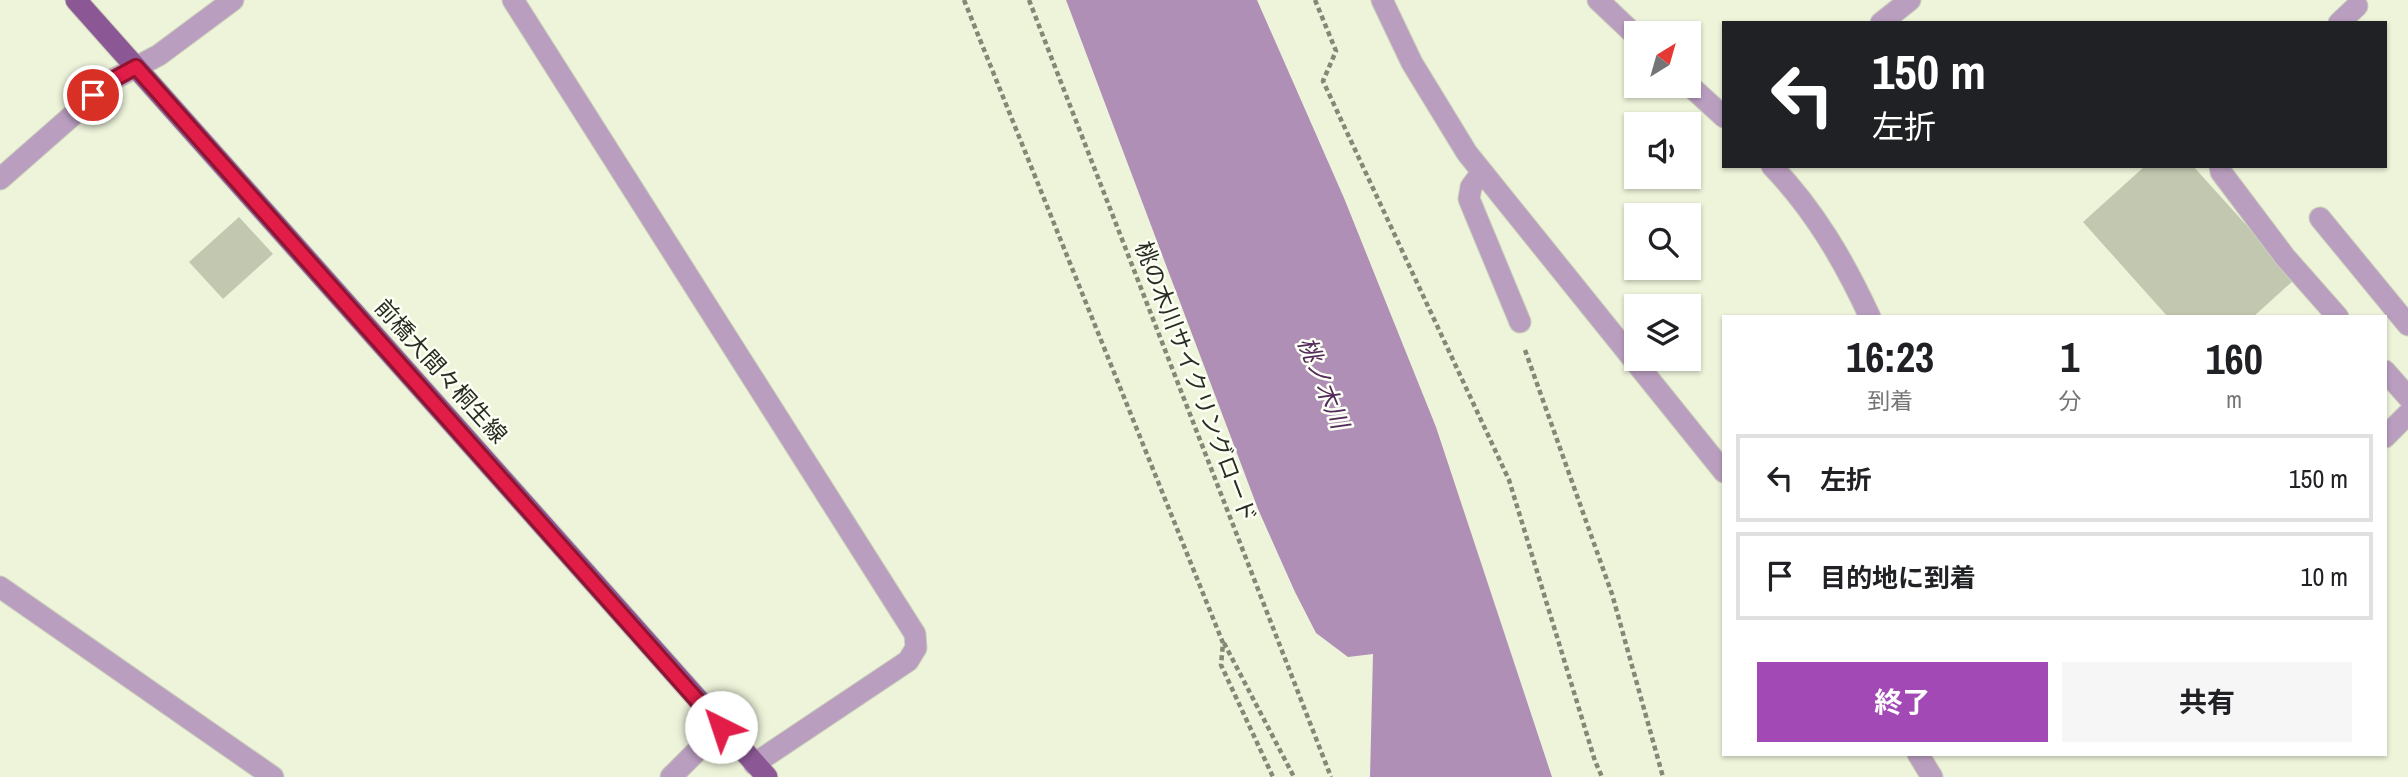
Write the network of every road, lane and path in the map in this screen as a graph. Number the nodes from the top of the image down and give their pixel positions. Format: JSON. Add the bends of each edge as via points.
{"nodes":[{"id":1,"x":76,"y":0,"type":"edge"},
{"id":2,"x":233,"y":0,"type":"edge"},
{"id":3,"x":513,"y":0,"type":"edge"},
{"id":4,"x":964,"y":0,"type":"edge"},
{"id":5,"x":1029,"y":0,"type":"edge"},
{"id":6,"x":1315,"y":0,"type":"edge"},
{"id":7,"x":1382,"y":0,"type":"edge"},
{"id":8,"x":1598,"y":0,"type":"edge"},
{"id":9,"x":1910,"y":0,"type":"edge"},
{"id":10,"x":2357,"y":6,"type":"dead end"},
{"id":11,"x":1884,"y":21,"type":"edge"},
{"id":12,"x":2341,"y":21,"type":"edge"},
{"id":13,"x":1624,"y":25,"type":"edge"},
{"id":14,"x":136,"y":67,"type":"junction"},
{"id":15,"x":1701,"y":96,"type":"edge"},
{"id":16,"x":1722,"y":115,"type":"edge"},
{"id":17,"x":1774,"y":168,"type":"edge"},
{"id":18,"x":2220,"y":168,"type":"edge"},
{"id":19,"x":1482,"y":172,"type":"junction"},
{"id":20,"x":0,"y":179,"type":"edge"},
{"id":21,"x":2320,"y":218,"type":"dead end"},
{"id":22,"x":1869,"y":315,"type":"edge"},
{"id":23,"x":2336,"y":315,"type":"edge"},
{"id":24,"x":1520,"y":322,"type":"joint"},
{"id":25,"x":2408,"y":325,"type":"edge"},
{"id":26,"x":2387,"y":373,"type":"edge"},
{"id":27,"x":2408,"y":397,"type":"edge"},
{"id":28,"x":2408,"y":414,"type":"edge"},
{"id":29,"x":2387,"y":435,"type":"edge"},
{"id":30,"x":1722,"y":470,"type":"edge"},
{"id":31,"x":0,"y":587,"type":"edge"},
{"id":32,"x":1223,"y":643,"type":"junction"},
{"id":33,"x":721,"y":727,"type":"junction"},
{"id":34,"x":1918,"y":756,"type":"edge"},
{"id":35,"x":760,"y":770,"type":"edge"},
{"id":36,"x":273,"y":777,"type":"edge"},
{"id":37,"x":671,"y":777,"type":"edge"},
{"id":38,"x":1273,"y":777,"type":"edge"},
{"id":39,"x":1294,"y":777,"type":"edge"},
{"id":40,"x":1331,"y":777,"type":"edge"},
{"id":41,"x":1602,"y":777,"type":"edge"},
{"id":42,"x":1663,"y":777,"type":"edge"},
{"id":43,"x":1932,"y":777,"type":"edge"}],
"edges":[{"from":1,"to":14,"type":"main road","name":"前橋大間々桐生線"},
{"from":2,"to":14,"type":"street"},
{"from":3,"to":35,"type":"street","via":[[915,634],[916,648],[908,661]]},
{"from":4,"to":32,"type":"path"},
{"from":5,"to":40,"type":"path","name":"桃の木川サイクリングロード"},
{"from":6,"to":41,"type":"path","via":[[1336,51],[1323,82],[1508,480]]},
{"from":7,"to":19,"type":"street","via":[[1436,105]]},
{"from":8,"to":13,"type":"street"},
{"from":9,"to":11,"type":"street"},
{"from":10,"to":12,"type":"street"},
{"from":14,"to":20,"type":"street","via":[[93,95]]},
{"from":14,"to":33,"type":"main road","name":"前橋大間々桐生線"},
{"from":15,"to":16,"type":"street"},
{"from":17,"to":22,"type":"street","via":[[1826,232]]},
{"from":18,"to":23,"type":"street","via":[[2285,257]]},
{"from":19,"to":24,"type":"street","via":[[1469,199]]},
{"from":19,"to":30,"type":"street"},
{"from":21,"to":25,"type":"street"},
{"from":24,"to":42,"type":"path","via":[[1519,333],[1612,594]]},
{"from":26,"to":27,"type":"street"},
{"from":28,"to":29,"type":"street"},
{"from":31,"to":36,"type":"street"},
{"from":32,"to":38,"type":"path","via":[[1221,665]]},
{"from":32,"to":39,"type":"path"},
{"from":33,"to":35,"type":"main road","name":"前橋大間々桐生線"},
{"from":33,"to":37,"type":"street"},
{"from":34,"to":43,"type":"street"}]}
